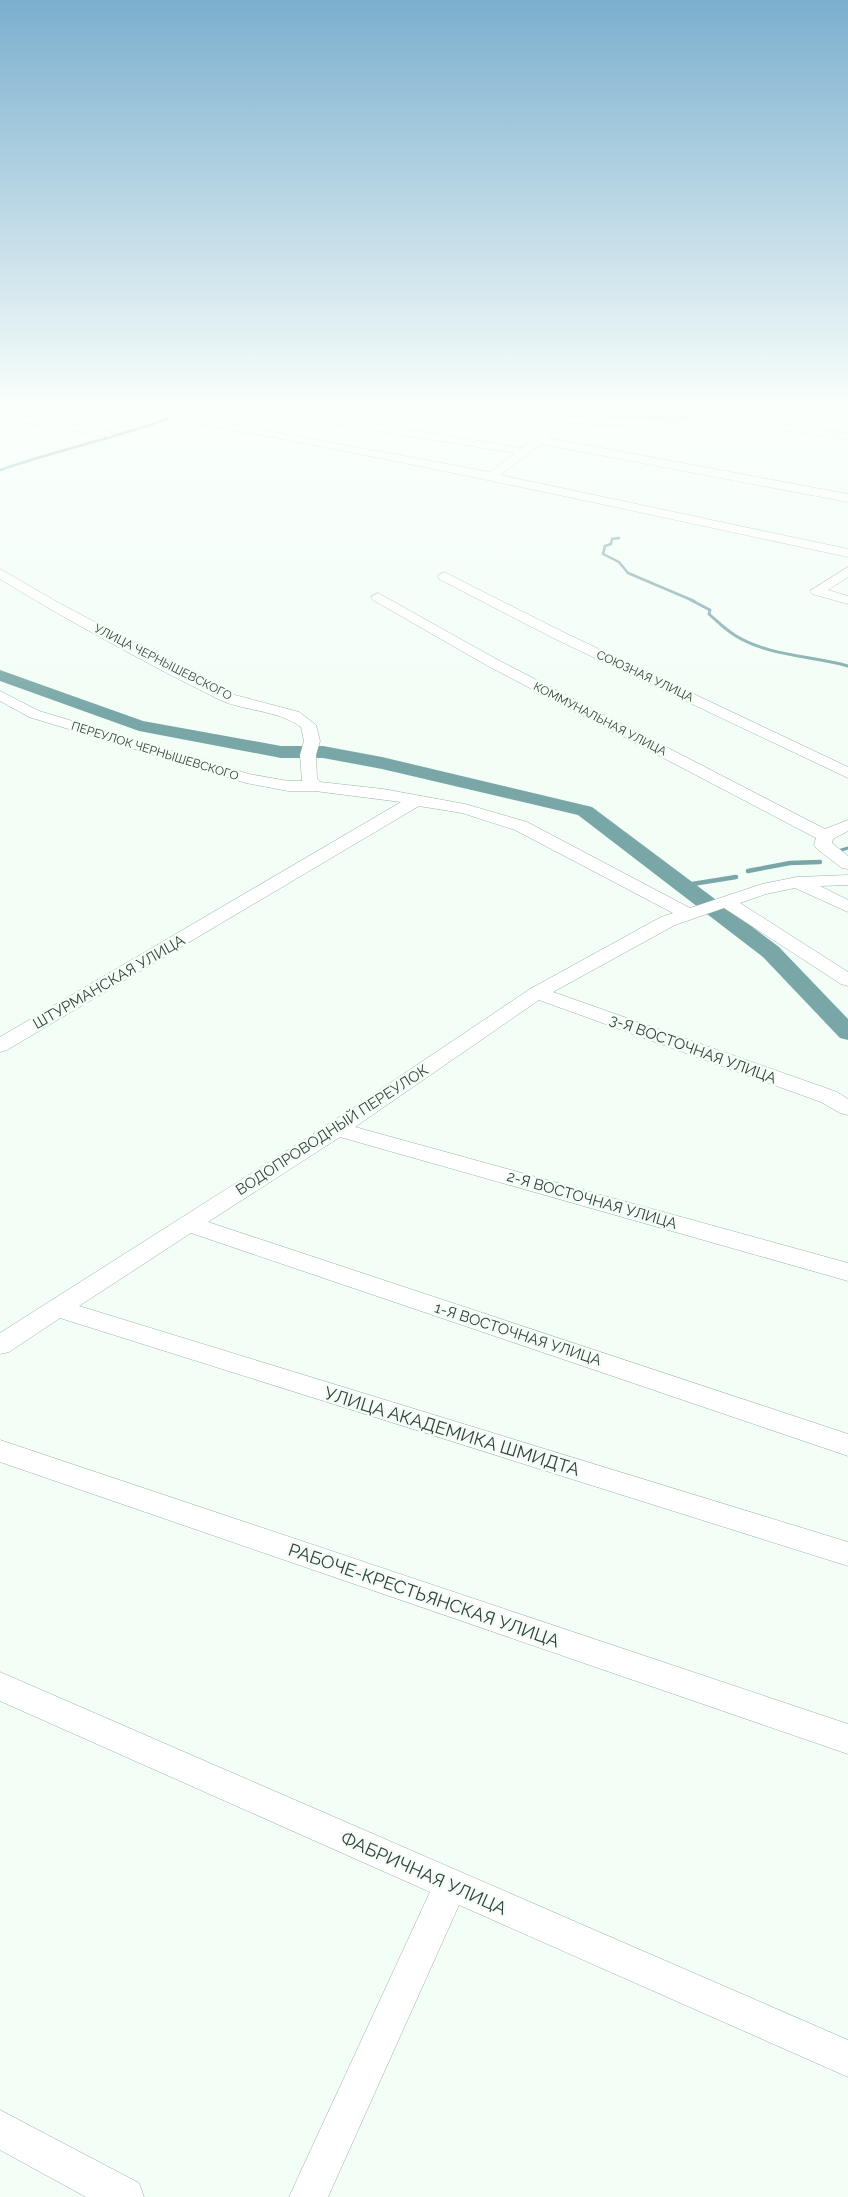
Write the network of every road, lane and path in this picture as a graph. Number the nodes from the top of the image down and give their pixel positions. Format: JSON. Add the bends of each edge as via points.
{"nodes":[{"id":1,"x":630,"y":507,"type":"edge"},
{"id":2,"x":848,"y":552,"type":"edge"},
{"id":3,"x":848,"y":571,"type":"edge"},
{"id":4,"x":0,"y":573,"type":"edge"},
{"id":5,"x":444,"y":576,"type":"dead end"},
{"id":6,"x":378,"y":596,"type":"dead end"},
{"id":7,"x":848,"y":600,"type":"edge"},
{"id":8,"x":0,"y":695,"type":"edge"},
{"id":9,"x":848,"y":773,"type":"edge"},
{"id":10,"x":315,"y":786,"type":"junction"},
{"id":11,"x":417,"y":800,"type":"junction"},
{"id":12,"x":848,"y":825,"type":"edge"},
{"id":13,"x":825,"y":836,"type":"junction"},
{"id":14,"x":848,"y":864,"type":"edge"},
{"id":15,"x":848,"y":880,"type":"edge"},
{"id":16,"x":797,"y":882,"type":"junction"},
{"id":17,"x":725,"y":901,"type":"junction"},
{"id":18,"x":848,"y":907,"type":"edge"},
{"id":19,"x":688,"y":914,"type":"junction"},
{"id":20,"x":848,"y":980,"type":"edge"},
{"id":21,"x":537,"y":993,"type":"junction"},
{"id":22,"x":0,"y":1046,"type":"edge"},
{"id":23,"x":848,"y":1108,"type":"edge"},
{"id":24,"x":337,"y":1128,"type":"junction"},
{"id":25,"x":188,"y":1224,"type":"junction"},
{"id":26,"x":848,"y":1272,"type":"edge"},
{"id":27,"x":56,"y":1308,"type":"junction"},
{"id":28,"x":0,"y":1345,"type":"edge"},
{"id":29,"x":848,"y":1445,"type":"edge"},
{"id":30,"x":0,"y":1451,"type":"edge"},
{"id":31,"x":848,"y":1554,"type":"edge"},
{"id":32,"x":0,"y":1686,"type":"edge"},
{"id":33,"x":848,"y":1739,"type":"edge"},
{"id":34,"x":451,"y":1884,"type":"junction"},
{"id":35,"x":848,"y":2059,"type":"edge"},
{"id":36,"x":0,"y":2129,"type":"edge"},
{"id":37,"x":125,"y":2197,"type":"edge"},
{"id":38,"x":308,"y":2197,"type":"edge"}],
"edges":[{"from":1,"to":2,"type":"street"},
{"from":3,"to":7,"type":"street","via":[[817,591]]},
{"from":4,"to":10,"type":"street","name":"УЛИЦА ЧЕРНЫШЕВСКОГО","via":[[54,606],[226,697],[294,716],[308,725],[312,741],[310,780]]},
{"from":5,"to":9,"type":"street","name":"СОЮЗНАЯ УЛИЦА","via":[[558,635]]},
{"from":6,"to":13,"type":"street","name":"КОММУНАЛЬНАЯ УЛИЦА","via":[[493,663]]},
{"from":8,"to":10,"type":"street","name":"ПЕРЕУЛОК ЧЕРНЫШЕВСКОГО","via":[[34,714],[246,778],[288,786]]},
{"from":10,"to":11,"type":"street","name":"ПЕРЕУЛОК ЧЕРНЫШЕВСКОГО"},
{"from":11,"to":19,"type":"street","name":"ПЕРЕУЛОК ЧЕРНЫШЕВСКОГО","via":[[465,809],[521,826]]},
{"from":11,"to":22,"type":"street","name":"ШТУРМАНСКАЯ УЛИЦА"},
{"from":12,"to":13,"type":"street"},
{"from":13,"to":14,"type":"street","via":[[823,845]]},
{"from":15,"to":16,"type":"street","name":"ВОДОПРОВОДНЫЙ ПЕРЕУЛОК"},
{"from":16,"to":17,"type":"street","name":"ВОДОПРОВОДНЫЙ ПЕРЕУЛОК"},
{"from":16,"to":18,"type":"street"},
{"from":17,"to":19,"type":"street","name":"ВОДОПРОВОДНЫЙ ПЕРЕУЛОК"},
{"from":17,"to":20,"type":"street"},
{"from":19,"to":21,"type":"street","name":"ВОДОПРОВОДНЫЙ ПЕРЕУЛОК","via":[[668,921]]},
{"from":21,"to":23,"type":"street","name":"3-Я ВОСТОЧНАЯ УЛИЦА","via":[[828,1097]]},
{"from":21,"to":24,"type":"street","name":"ВОДОПРОВОДНЫЙ ПЕРЕУЛОК"},
{"from":24,"to":25,"type":"street","name":"ВОДОПРОВОДНЫЙ ПЕРЕУЛОК"},
{"from":24,"to":26,"type":"street","name":"2-Я ВОСТОЧНАЯ УЛИЦА"},
{"from":25,"to":27,"type":"street","name":"ВОДОПРОВОДНЫЙ ПЕРЕУЛОК"},
{"from":25,"to":29,"type":"street","name":"1-Я ВОСТОЧНАЯ УЛИЦА"},
{"from":27,"to":28,"type":"street","name":"ВОДОПРОВОДНЫЙ ПЕРЕУЛОК"},
{"from":27,"to":31,"type":"street","name":"УЛИЦА АКАДЕМИКА ШМИДТА"},
{"from":30,"to":33,"type":"street","name":"РАБОЧЕ-КРЕСТЬЯНСКАЯ УЛИЦА"},
{"from":32,"to":34,"type":"street","name":"ФАБРИЧНАЯ УЛИЦА"},
{"from":34,"to":35,"type":"street","name":"ФАБРИЧНАЯ УЛИЦА"},
{"from":34,"to":38,"type":"street"},
{"from":36,"to":37,"type":"street"}]}
